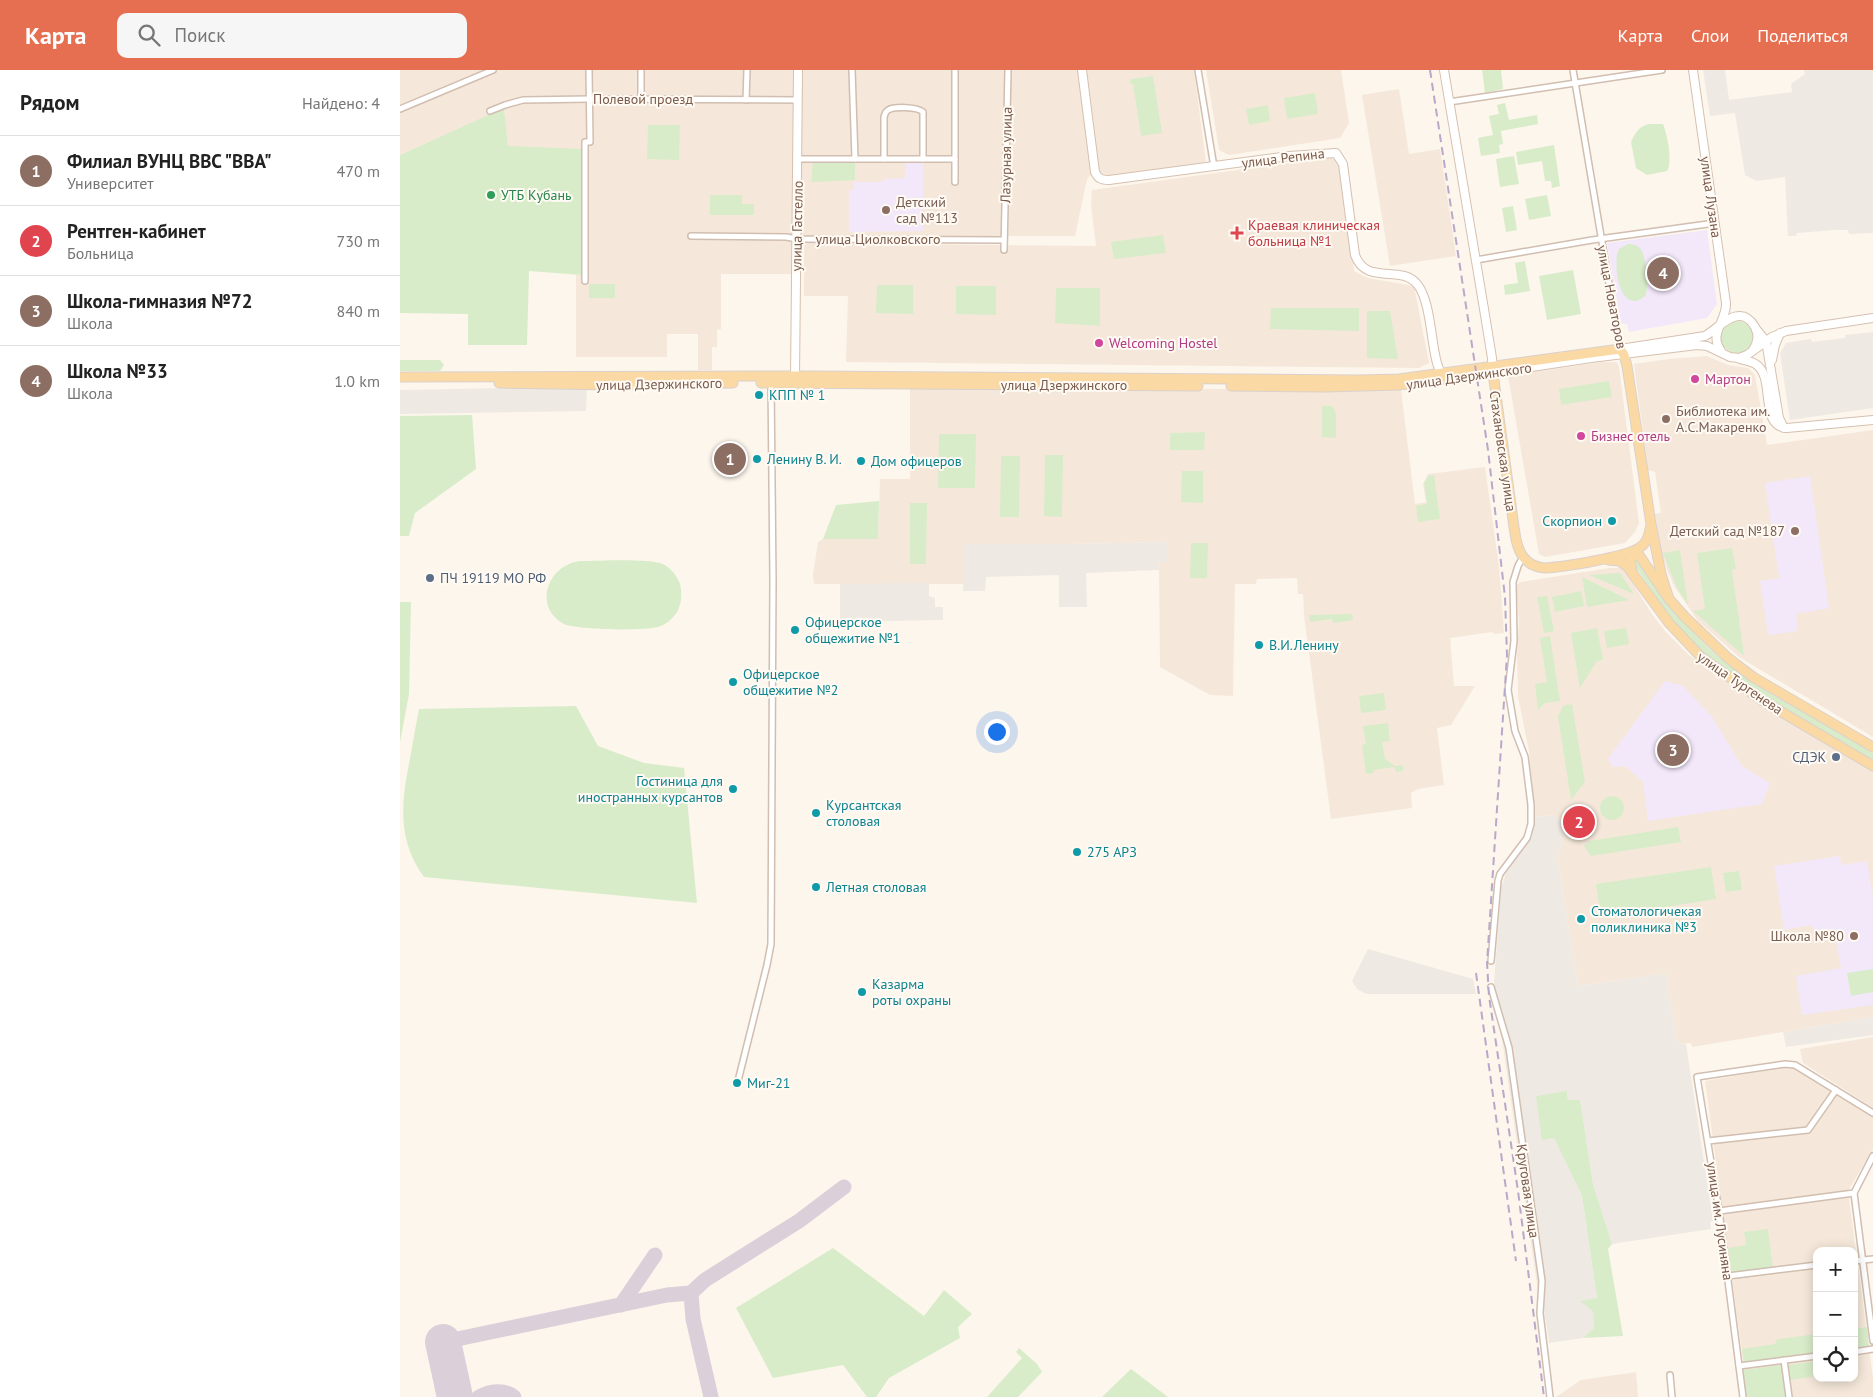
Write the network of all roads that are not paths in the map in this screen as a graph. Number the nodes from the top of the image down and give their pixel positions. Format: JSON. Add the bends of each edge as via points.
{"nodes":[{"id":1,"x":493,"y":70,"type":"edge"},
{"id":2,"x":589,"y":70,"type":"edge"},
{"id":3,"x":641,"y":70,"type":"edge"},
{"id":4,"x":747,"y":70,"type":"edge"},
{"id":5,"x":798,"y":70,"type":"edge"},
{"id":6,"x":852,"y":70,"type":"edge"},
{"id":7,"x":955,"y":70,"type":"edge"},
{"id":8,"x":1008,"y":70,"type":"edge"},
{"id":9,"x":1082,"y":70,"type":"edge"},
{"id":10,"x":1198,"y":70,"type":"edge"},
{"id":11,"x":1444,"y":70,"type":"edge"},
{"id":12,"x":1573,"y":70,"type":"edge"},
{"id":13,"x":1662,"y":70,"type":"edge"},
{"id":14,"x":1693,"y":70,"type":"edge"},
{"id":15,"x":1575,"y":84,"type":"junction"},
{"id":16,"x":590,"y":99,"type":"junction"},
{"id":17,"x":640,"y":99,"type":"junction"},
{"id":18,"x":746,"y":100,"type":"junction"},
{"id":19,"x":798,"y":100,"type":"junction"},
{"id":20,"x":1450,"y":102,"type":"junction"},
{"id":21,"x":400,"y":109,"type":"edge"},
{"id":22,"x":490,"y":111,"type":"dead end"},
{"id":23,"x":923,"y":158,"type":"junction"},
{"id":24,"x":955,"y":158,"type":"junction"},
{"id":25,"x":798,"y":159,"type":"junction"},
{"id":26,"x":855,"y":159,"type":"junction"},
{"id":27,"x":884,"y":159,"type":"junction"},
{"id":28,"x":1214,"y":168,"type":"junction"},
{"id":29,"x":955,"y":182,"type":"dead end"},
{"id":30,"x":1715,"y":224,"type":"junction"},
{"id":31,"x":691,"y":236,"type":"dead end"},
{"id":32,"x":797,"y":239,"type":"junction"},
{"id":33,"x":1601,"y":239,"type":"junction"},
{"id":34,"x":1004,"y":240,"type":"junction"},
{"id":35,"x":1004,"y":250,"type":"dead end"},
{"id":36,"x":1476,"y":260,"type":"junction"},
{"id":37,"x":585,"y":281,"type":"dead end"},
{"id":38,"x":1873,"y":318,"type":"edge"},
{"id":39,"x":1720,"y":324,"type":"junction"},
{"id":40,"x":1755,"y":328,"type":"junction"},
{"id":41,"x":1780,"y":333,"type":"junction"},
{"id":42,"x":1766,"y":341,"type":"junction"},
{"id":43,"x":1753,"y":350,"type":"junction"},
{"id":44,"x":1622,"y":352,"type":"junction"},
{"id":45,"x":1724,"y":354,"type":"junction"},
{"id":46,"x":1736,"y":358,"type":"junction"},
{"id":47,"x":1771,"y":367,"type":"junction"},
{"id":48,"x":1493,"y":370,"type":"junction"},
{"id":49,"x":1441,"y":374,"type":"junction"},
{"id":50,"x":400,"y":378,"type":"edge"},
{"id":51,"x":795,"y":379,"type":"junction"},
{"id":52,"x":771,"y":380,"type":"junction"},
{"id":53,"x":400,"y":383,"type":"edge"},
{"id":54,"x":1873,"y":420,"type":"edge"},
{"id":55,"x":1784,"y":428,"type":"junction"},
{"id":56,"x":1651,"y":524,"type":"junction"},
{"id":57,"x":1523,"y":557,"type":"junction"},
{"id":58,"x":1593,"y":561,"type":"junction"},
{"id":59,"x":1632,"y":572,"type":"junction"},
{"id":60,"x":1669,"y":599,"type":"junction"},
{"id":61,"x":1873,"y":747,"type":"edge"},
{"id":62,"x":1873,"y":766,"type":"edge"},
{"id":63,"x":1491,"y":961,"type":"dead end"},
{"id":64,"x":1491,"y":987,"type":"dead end"},
{"id":65,"x":738,"y":1082,"type":"dead end"},
{"id":66,"x":1836,"y":1090,"type":"junction"},
{"id":67,"x":1873,"y":1113,"type":"edge"},
{"id":68,"x":1708,"y":1141,"type":"junction"},
{"id":69,"x":1873,"y":1156,"type":"edge"},
{"id":70,"x":1854,"y":1193,"type":"junction"},
{"id":71,"x":1719,"y":1211,"type":"junction"},
{"id":72,"x":1873,"y":1259,"type":"edge"},
{"id":73,"x":1864,"y":1260,"type":"junction"},
{"id":74,"x":1858,"y":1261,"type":"edge"},
{"id":75,"x":1813,"y":1265,"type":"edge"},
{"id":76,"x":1728,"y":1276,"type":"junction"},
{"id":77,"x":1873,"y":1341,"type":"edge"},
{"id":78,"x":1873,"y":1349,"type":"edge"},
{"id":79,"x":1858,"y":1351,"type":"edge"},
{"id":80,"x":1813,"y":1356,"type":"edge"},
{"id":81,"x":1784,"y":1360,"type":"junction"},
{"id":82,"x":1740,"y":1366,"type":"junction"},
{"id":83,"x":1670,"y":1374,"type":"dead end"},
{"id":84,"x":1550,"y":1397,"type":"edge"},
{"id":85,"x":1672,"y":1397,"type":"edge"},
{"id":86,"x":1744,"y":1397,"type":"edge"},
{"id":87,"x":1789,"y":1397,"type":"edge"}],
"edges":[{"from":1,"to":21,"type":"street"},
{"from":2,"to":16,"type":"street"},
{"from":3,"to":17,"type":"street"},
{"from":4,"to":18,"type":"street"},
{"from":5,"to":19,"type":"street","name":"улица Гастелло"},
{"from":6,"to":26,"type":"street"},
{"from":7,"to":24,"type":"street"},
{"from":8,"to":34,"type":"street","name":"Лазурная улица"},
{"from":9,"to":28,"type":"street","name":"улица Репина","via":[[1095,172],[1099,178],[1108,180]]},
{"from":10,"to":28,"type":"street"},
{"from":11,"to":20,"type":"street","name":"Стахановская улица"},
{"from":12,"to":15,"type":"street","name":"улица Новаторов"},
{"from":13,"to":15,"type":"street"},
{"from":14,"to":30,"type":"street","name":"улица Лузана"},
{"from":15,"to":20,"type":"street"},
{"from":15,"to":33,"type":"street","name":"улица Новаторов"},
{"from":16,"to":17,"type":"street","name":"Полевой проезд"},
{"from":16,"to":22,"type":"street","name":"Полевой проезд","via":[[523,100]]},
{"from":16,"to":37,"type":"street","via":[[590,142],[585,142]]},
{"from":17,"to":18,"type":"street","name":"Полевой проезд"},
{"from":18,"to":19,"type":"street","name":"Полевой проезд"},
{"from":19,"to":25,"type":"street","name":"улица Гастелло"},
{"from":20,"to":36,"type":"street","name":"Стахановская улица"},
{"from":23,"to":24,"type":"street"},
{"from":23,"to":27,"type":"street"},
{"from":23,"to":27,"type":"street","via":[[923,112],[918,108],[890,108],[884,117]]},
{"from":24,"to":29,"type":"street"},
{"from":25,"to":26,"type":"street"},
{"from":25,"to":32,"type":"street","name":"улица Гастелло"},
{"from":26,"to":27,"type":"street"},
{"from":28,"to":49,"type":"street","name":"улица Репина","via":[[1289,156],[1336,153],[1343,164],[1358,263],[1369,271],[1406,276],[1418,284]]},
{"from":30,"to":33,"type":"street"},
{"from":30,"to":39,"type":"street","name":"улица Лузана","via":[[1726,303]]},
{"from":31,"to":32,"type":"street","name":"улица Циолковского","via":[[786,236]]},
{"from":32,"to":34,"type":"street","name":"улица Циолковского"},
{"from":32,"to":51,"type":"street","name":"улица Гастелло"},
{"from":33,"to":36,"type":"street"},
{"from":33,"to":44,"type":"street","name":"улица Новаторов"},
{"from":34,"to":35,"type":"street","name":"Лазурная улица"},
{"from":36,"to":48,"type":"street","name":"Стахановская улица"},
{"from":38,"to":41,"type":"street"},
{"from":39,"to":40,"type":"street","name":"улица Дзержинского","via":[[1737,316],[1747,319]]},
{"from":39,"to":44,"type":"street","name":"улица Дзержинского","via":[[1705,336]]},
{"from":39,"to":45,"type":"street","via":[[1716,341]]},
{"from":40,"to":42,"type":"street"},
{"from":40,"to":43,"type":"street","via":[[1757,338]]},
{"from":41,"to":42,"type":"street"},
{"from":41,"to":47,"type":"street"},
{"from":42,"to":43,"type":"street"},
{"from":42,"to":47,"type":"street"},
{"from":43,"to":46,"type":"street"},
{"from":44,"to":45,"type":"street","name":"улица Дзержинского","via":[[1697,345]]},
{"from":44,"to":48,"type":"main road","name":"улица Дзержинского"},
{"from":44,"to":56,"type":"main road","name":"улица Новаторов"},
{"from":45,"to":46,"type":"street","name":"улица Дзержинского"},
{"from":46,"to":55,"type":"street","name":"улица Дзержинского","via":[[1754,363],[1761,369],[1773,421]]},
{"from":47,"to":55,"type":"street","via":[[1779,418]]},
{"from":48,"to":49,"type":"main road","name":"улица Дзержинского"},
{"from":48,"to":51,"type":"main road","name":"улица Дзержинского","via":[[1399,385],[1324,387]]},
{"from":48,"to":57,"type":"main road","name":"Стахановская улица","via":[[1514,527]]},
{"from":49,"to":51,"type":"main road","name":"улица Дзержинского","via":[[1359,380]]},
{"from":50,"to":52,"type":"main road","name":"улица Дзержинского"},
{"from":51,"to":52,"type":"main road","name":"улица Дзержинского"},
{"from":52,"to":53,"type":"main road","name":"улица Дзержинского","via":[[617,384]]},
{"from":52,"to":65,"type":"street","via":[[771,944]]},
{"from":54,"to":55,"type":"street"},
{"from":56,"to":58,"type":"main road","via":[[1644,544],[1635,550]]},
{"from":56,"to":60,"type":"main road","name":"улица Тургенева"},
{"from":57,"to":58,"type":"main road","via":[[1544,568]]},
{"from":57,"to":63,"type":"street","via":[[1513,582],[1514,641],[1508,690],[1515,731],[1525,757],[1531,824],[1527,838],[1500,874]]},
{"from":58,"to":59,"type":"main road","via":[[1619,561]]},
{"from":59,"to":60,"type":"main road","name":"улица Тургенева","via":[[1630,558],[1639,555]]},
{"from":59,"to":62,"type":"main road","name":"улица Тургенева","via":[[1669,623],[1701,658],[1763,701]]},
{"from":60,"to":61,"type":"main road","name":"улица Тургенева","via":[[1707,640],[1753,677]]},
{"from":64,"to":84,"type":"street","name":"Круговая улица","via":[[1509,1048],[1542,1281],[1540,1312]]},
{"from":66,"to":67,"type":"street"},
{"from":66,"to":68,"type":"street","via":[[1808,1130]]},
{"from":66,"to":68,"type":"street","name":"улица им. Лусиняна","via":[[1795,1064],[1697,1077]]},
{"from":68,"to":71,"type":"street","name":"улица им. Лусиняна"},
{"from":69,"to":70,"type":"street"},
{"from":70,"to":71,"type":"street"},
{"from":70,"to":73,"type":"street"},
{"from":71,"to":76,"type":"street","name":"улица им. Лусиняна"},
{"from":72,"to":73,"type":"street"},
{"from":73,"to":74,"type":"street"},
{"from":73,"to":77,"type":"street"},
{"from":75,"to":76,"type":"street"},
{"from":76,"to":82,"type":"street","name":"улица им. Лусиняна"},
{"from":78,"to":79,"type":"street"},
{"from":80,"to":81,"type":"street"},
{"from":81,"to":82,"type":"street"},
{"from":81,"to":87,"type":"street"},
{"from":82,"to":86,"type":"street","name":"улица им. Лусиняна"},
{"from":83,"to":85,"type":"street"}]}
